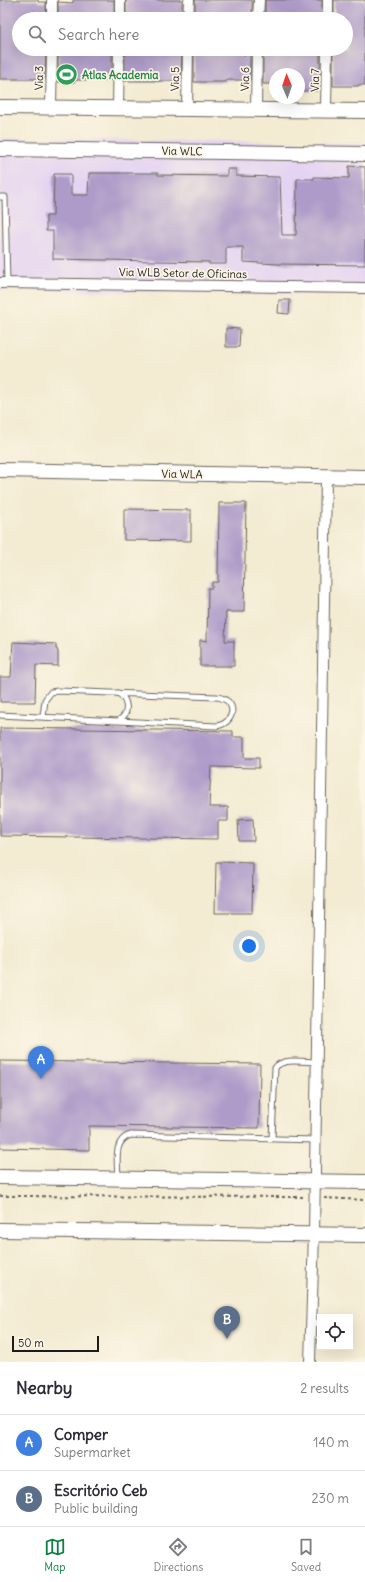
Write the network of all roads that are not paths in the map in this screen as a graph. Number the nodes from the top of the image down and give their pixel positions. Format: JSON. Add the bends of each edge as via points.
{"nodes":[{"id":1,"x":52,"y":0,"type":"edge"},
{"id":2,"x":120,"y":0,"type":"edge"},
{"id":3,"x":189,"y":0,"type":"edge"},
{"id":4,"x":258,"y":0,"type":"edge"},
{"id":5,"x":328,"y":0,"type":"edge"},
{"id":6,"x":52,"y":12,"type":"edge"},
{"id":7,"x":120,"y":12,"type":"edge"},
{"id":8,"x":188,"y":12,"type":"edge"},
{"id":9,"x":258,"y":12,"type":"edge"},
{"id":10,"x":328,"y":12,"type":"edge"},
{"id":11,"x":52,"y":56,"type":"edge"},
{"id":12,"x":119,"y":56,"type":"edge"},
{"id":13,"x":188,"y":56,"type":"edge"},
{"id":14,"x":258,"y":56,"type":"edge"},
{"id":15,"x":327,"y":56,"type":"edge"},
{"id":16,"x":0,"y":107,"type":"edge"},
{"id":17,"x":51,"y":107,"type":"junction"},
{"id":18,"x":118,"y":108,"type":"junction"},
{"id":19,"x":187,"y":109,"type":"junction"},
{"id":20,"x":256,"y":110,"type":"junction"},
{"id":21,"x":326,"y":111,"type":"junction"},
{"id":22,"x":365,"y":111,"type":"edge"},
{"id":23,"x":0,"y":149,"type":"edge"},
{"id":24,"x":365,"y":154,"type":"edge"},
{"id":25,"x":0,"y":198,"type":"edge"},
{"id":26,"x":3,"y":226,"type":"edge"},
{"id":27,"x":4,"y":283,"type":"edge"},
{"id":28,"x":365,"y":288,"type":"edge"},
{"id":29,"x":0,"y":470,"type":"edge"},
{"id":30,"x":326,"y":477,"type":"junction"},
{"id":31,"x":365,"y":477,"type":"edge"},
{"id":32,"x":118,"y":693,"type":"junction"},
{"id":33,"x":0,"y":715,"type":"edge"},
{"id":34,"x":43,"y":717,"type":"junction"},
{"id":35,"x":118,"y":720,"type":"junction"},
{"id":36,"x":317,"y":1062,"type":"junction"},
{"id":37,"x":272,"y":1139,"type":"junction"},
{"id":38,"x":315,"y":1140,"type":"junction"},
{"id":39,"x":0,"y":1177,"type":"edge"},
{"id":40,"x":118,"y":1179,"type":"junction"},
{"id":41,"x":315,"y":1182,"type":"junction"},
{"id":42,"x":365,"y":1182,"type":"edge"},
{"id":43,"x":0,"y":1230,"type":"edge"},
{"id":44,"x":314,"y":1234,"type":"junction"},
{"id":45,"x":365,"y":1235,"type":"edge"},
{"id":46,"x":310,"y":1362,"type":"edge"}],
"edges":[{"from":1,"to":6,"type":"street"},
{"from":2,"to":7,"type":"street"},
{"from":3,"to":8,"type":"street"},
{"from":4,"to":9,"type":"street"},
{"from":5,"to":10,"type":"street"},
{"from":11,"to":17,"type":"street","name":"Via 3"},
{"from":12,"to":18,"type":"street"},
{"from":13,"to":19,"type":"street","name":"Via 5"},
{"from":14,"to":20,"type":"street","name":"Via 6"},
{"from":15,"to":21,"type":"street","name":"Via 7"},
{"from":16,"to":17,"type":"street"},
{"from":17,"to":18,"type":"street"},
{"from":18,"to":19,"type":"street"},
{"from":19,"to":20,"type":"street"},
{"from":20,"to":21,"type":"street"},
{"from":21,"to":22,"type":"street"},
{"from":23,"to":24,"type":"street","name":"Via WLC"},
{"from":25,"to":26,"type":"lane","via":[[5,197]]},
{"from":26,"to":27,"type":"lane"},
{"from":27,"to":28,"type":"street","name":"Via WLB Setor de Oficinas"},
{"from":29,"to":30,"type":"street","name":"Via WLA"},
{"from":30,"to":31,"type":"street","name":"Via WLA"},
{"from":30,"to":36,"type":"street"},
{"from":32,"to":34,"type":"lane","via":[[58,690],[51,692],[45,700]]},
{"from":32,"to":35,"type":"lane","via":[[123,696],[126,703],[126,713]]},
{"from":32,"to":35,"type":"lane","via":[[225,698],[230,702],[232,709],[231,717],[221,725]]},
{"from":33,"to":34,"type":"lane"},
{"from":34,"to":35,"type":"lane"},
{"from":36,"to":37,"type":"lane","via":[[277,1064]]},
{"from":36,"to":38,"type":"street"},
{"from":37,"to":38,"type":"lane"},
{"from":37,"to":40,"type":"lane","via":[[131,1135],[119,1145]]},
{"from":38,"to":41,"type":"street"},
{"from":39,"to":40,"type":"street"},
{"from":40,"to":41,"type":"street"},
{"from":41,"to":42,"type":"street"},
{"from":41,"to":44,"type":"street"},
{"from":43,"to":44,"type":"street"},
{"from":44,"to":45,"type":"street"},
{"from":44,"to":46,"type":"street"}]}
